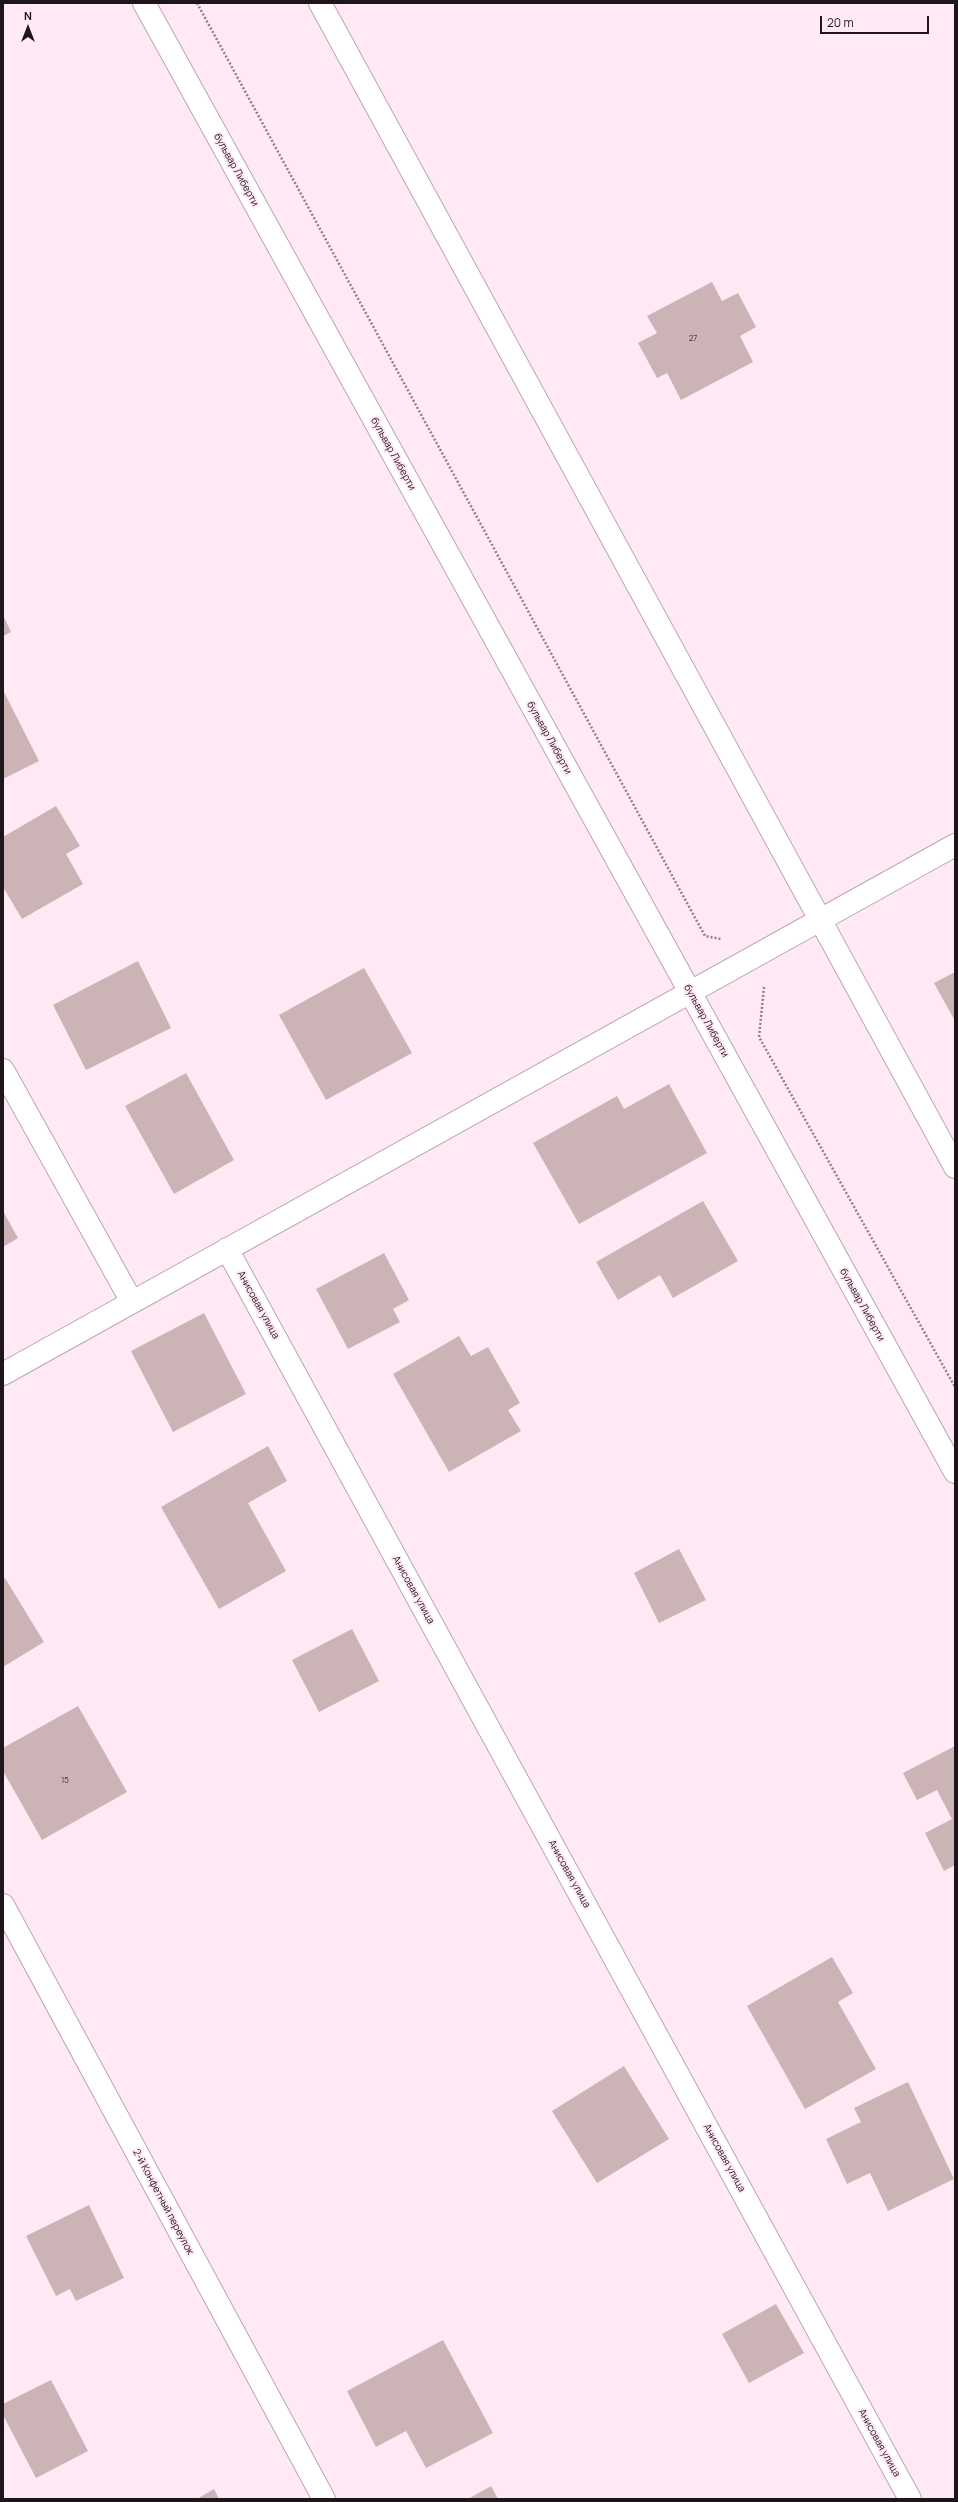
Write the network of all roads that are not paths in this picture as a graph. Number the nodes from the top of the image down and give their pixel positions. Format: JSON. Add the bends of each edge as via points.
{"nodes":[{"id":1,"x":144,"y":3,"type":"edge"},
{"id":2,"x":320,"y":3,"type":"edge"},
{"id":3,"x":955,"y":845,"type":"edge"},
{"id":4,"x":820,"y":920,"type":"junction"},
{"id":5,"x":690,"y":992,"type":"junction"},
{"id":6,"x":3,"y":1070,"type":"edge"},
{"id":7,"x":955,"y":1167,"type":"edge"},
{"id":8,"x":227,"y":1249,"type":"junction"},
{"id":9,"x":132,"y":1302,"type":"junction"},
{"id":10,"x":3,"y":1374,"type":"edge"},
{"id":11,"x":955,"y":1472,"type":"edge"},
{"id":12,"x":3,"y":1905,"type":"edge"},
{"id":13,"x":324,"y":2499,"type":"edge"},
{"id":14,"x":910,"y":2499,"type":"edge"}],
"edges":[{"from":1,"to":5,"type":"street","name":"бульвар Либерти"},
{"from":2,"to":4,"type":"street"},
{"from":3,"to":4,"type":"street"},
{"from":4,"to":5,"type":"street"},
{"from":4,"to":7,"type":"street"},
{"from":5,"to":8,"type":"street"},
{"from":5,"to":11,"type":"street","name":"бульвар Либерти"},
{"from":6,"to":9,"type":"street"},
{"from":8,"to":9,"type":"street"},
{"from":8,"to":14,"type":"street","name":"Анисовая улица"},
{"from":9,"to":10,"type":"street"},
{"from":12,"to":13,"type":"street","name":"2-й Конфетный переулок"}]}
